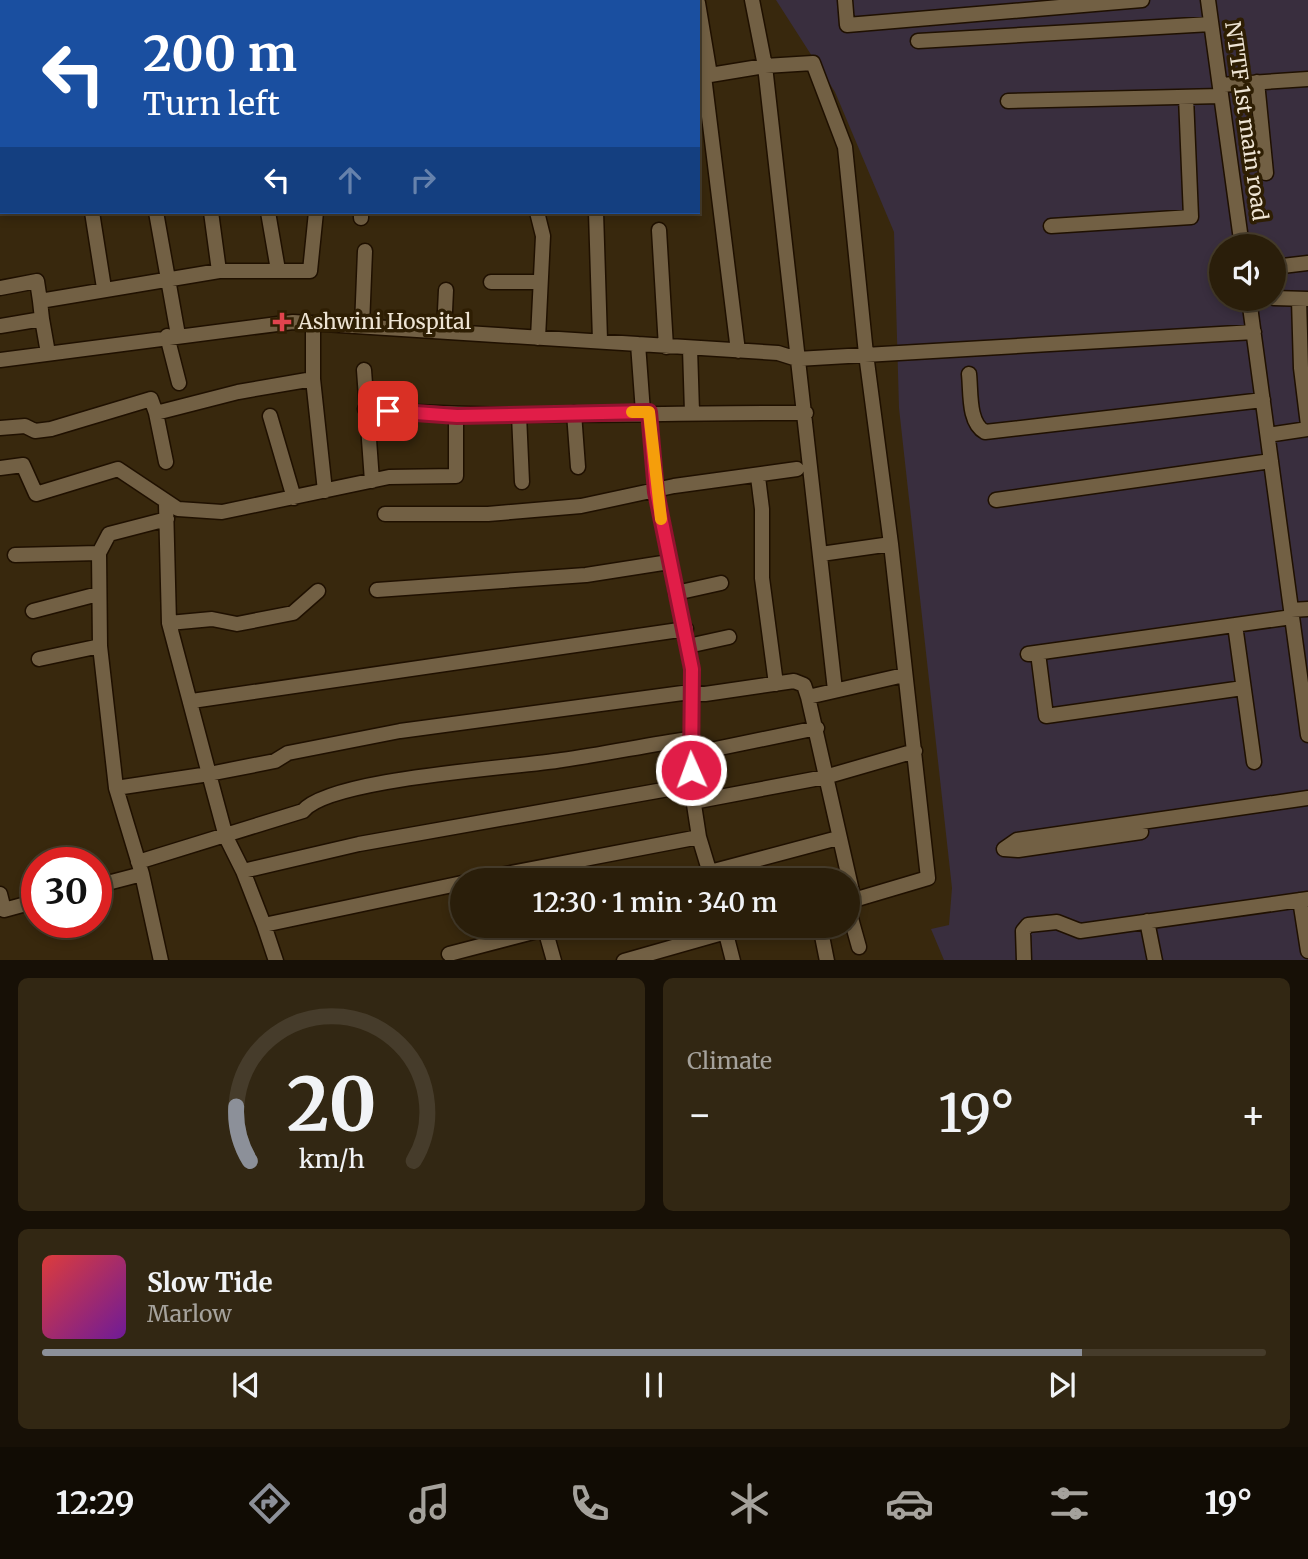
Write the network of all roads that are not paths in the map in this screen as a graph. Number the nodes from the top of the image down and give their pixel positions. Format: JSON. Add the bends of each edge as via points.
{"nodes":[{"id":1,"x":752,"y":0,"type":"edge"},
{"id":2,"x":845,"y":0,"type":"edge"},
{"id":3,"x":1142,"y":0,"type":"edge"},
{"id":4,"x":1208,"y":0,"type":"edge"},
{"id":5,"x":1212,"y":24,"type":"junction"},
{"id":6,"x":700,"y":27,"type":"edge"},
{"id":7,"x":918,"y":41,"type":"dead end"},
{"id":8,"x":765,"y":66,"type":"junction"},
{"id":9,"x":704,"y":76,"type":"edge"},
{"id":10,"x":1308,"y":79,"type":"edge"},
{"id":11,"x":1257,"y":82,"type":"junction"},
{"id":12,"x":1221,"y":91,"type":"junction"},
{"id":13,"x":1186,"y":97,"type":"junction"},
{"id":14,"x":1008,"y":101,"type":"dead end"},
{"id":15,"x":705,"y":131,"type":"edge"},
{"id":16,"x":1266,"y":173,"type":"dead end"},
{"id":17,"x":92,"y":214,"type":"edge"},
{"id":18,"x":156,"y":214,"type":"edge"},
{"id":19,"x":211,"y":214,"type":"edge"},
{"id":20,"x":268,"y":214,"type":"edge"},
{"id":21,"x":316,"y":214,"type":"edge"},
{"id":22,"x":538,"y":214,"type":"edge"},
{"id":23,"x":596,"y":214,"type":"edge"},
{"id":24,"x":1051,"y":226,"type":"dead end"},
{"id":25,"x":659,"y":230,"type":"dead end"},
{"id":26,"x":1240,"y":234,"type":"edge"},
{"id":27,"x":365,"y":251,"type":"dead end"},
{"id":28,"x":1308,"y":263,"type":"edge"},
{"id":29,"x":1286,"y":266,"type":"edge"},
{"id":30,"x":219,"y":271,"type":"junction"},
{"id":31,"x":278,"y":271,"type":"junction"},
{"id":32,"x":170,"y":279,"type":"junction"},
{"id":33,"x":491,"y":282,"type":"dead end"},
{"id":34,"x":539,"y":282,"type":"junction"},
{"id":35,"x":0,"y":288,"type":"edge"},
{"id":36,"x":104,"y":288,"type":"junction"},
{"id":37,"x":446,"y":290,"type":"dead end"},
{"id":38,"x":1286,"y":298,"type":"edge"},
{"id":39,"x":1304,"y":299,"type":"edge"},
{"id":40,"x":40,"y":302,"type":"junction"},
{"id":41,"x":1251,"y":311,"type":"edge"},
{"id":42,"x":42,"y":319,"type":"junction"},
{"id":43,"x":313,"y":323,"type":"junction"},
{"id":44,"x":0,"y":326,"type":"edge"},
{"id":45,"x":362,"y":326,"type":"junction"},
{"id":46,"x":444,"y":332,"type":"junction"},
{"id":47,"x":1254,"y":332,"type":"junction"},
{"id":48,"x":173,"y":336,"type":"junction"},
{"id":49,"x":538,"y":338,"type":"junction"},
{"id":50,"x":600,"y":340,"type":"junction"},
{"id":51,"x":638,"y":344,"type":"junction"},
{"id":52,"x":666,"y":347,"type":"junction"},
{"id":53,"x":690,"y":348,"type":"junction"},
{"id":54,"x":738,"y":351,"type":"junction"},
{"id":55,"x":48,"y":353,"type":"junction"},
{"id":56,"x":866,"y":354,"type":"junction"},
{"id":57,"x":797,"y":359,"type":"junction"},
{"id":58,"x":0,"y":360,"type":"edge"},
{"id":59,"x":363,"y":370,"type":"dead end"},
{"id":60,"x":970,"y":374,"type":"dead end"},
{"id":61,"x":1305,"y":375,"type":"edge"},
{"id":62,"x":313,"y":379,"type":"junction"},
{"id":63,"x":179,"y":383,"type":"dead end"},
{"id":64,"x":1263,"y":400,"type":"junction"},
{"id":65,"x":365,"y":409,"type":"junction"},
{"id":66,"x":646,"y":412,"type":"junction"},
{"id":67,"x":692,"y":412,"type":"junction"},
{"id":68,"x":156,"y":413,"type":"junction"},
{"id":69,"x":574,"y":413,"type":"junction"},
{"id":70,"x":806,"y":413,"type":"junction"},
{"id":71,"x":519,"y":415,"type":"junction"},
{"id":72,"x":270,"y":416,"type":"dead end"},
{"id":73,"x":457,"y":416,"type":"junction"},
{"id":74,"x":1308,"y":427,"type":"edge"},
{"id":75,"x":0,"y":428,"type":"edge"},
{"id":76,"x":1268,"y":435,"type":"junction"},
{"id":77,"x":1271,"y":461,"type":"junction"},
{"id":78,"x":166,"y":462,"type":"dead end"},
{"id":79,"x":578,"y":467,"type":"dead end"},
{"id":80,"x":0,"y":468,"type":"edge"},
{"id":81,"x":797,"y":469,"type":"dead end"},
{"id":82,"x":758,"y":477,"type":"junction"},
{"id":83,"x":372,"y":481,"type":"junction"},
{"id":84,"x":522,"y":482,"type":"dead end"},
{"id":85,"x":325,"y":491,"type":"junction"},
{"id":86,"x":656,"y":492,"type":"junction"},
{"id":87,"x":294,"y":498,"type":"junction"},
{"id":88,"x":996,"y":500,"type":"dead end"},
{"id":89,"x":166,"y":512,"type":"junction"},
{"id":90,"x":385,"y":514,"type":"dead end"},
{"id":91,"x":891,"y":544,"type":"junction"},
{"id":92,"x":99,"y":553,"type":"junction"},
{"id":93,"x":821,"y":554,"type":"junction"},
{"id":94,"x":15,"y":555,"type":"dead end"},
{"id":95,"x":669,"y":562,"type":"junction"},
{"id":96,"x":721,"y":583,"type":"dead end"},
{"id":97,"x":377,"y":590,"type":"dead end"},
{"id":98,"x":318,"y":591,"type":"dead end"},
{"id":99,"x":676,"y":593,"type":"junction"},
{"id":100,"x":98,"y":594,"type":"junction"},
{"id":101,"x":1308,"y":608,"type":"edge"},
{"id":102,"x":33,"y":611,"type":"dead end"},
{"id":103,"x":1292,"y":614,"type":"junction"},
{"id":104,"x":169,"y":623,"type":"junction"},
{"id":105,"x":1235,"y":625,"type":"junction"},
{"id":106,"x":686,"y":629,"type":"junction"},
{"id":107,"x":729,"y":637,"type":"dead end"},
{"id":108,"x":100,"y":646,"type":"junction"},
{"id":109,"x":688,"y":646,"type":"junction"},
{"id":110,"x":39,"y":659,"type":"dead end"},
{"id":111,"x":904,"y":675,"type":"junction"},
{"id":112,"x":776,"y":684,"type":"junction"},
{"id":113,"x":1243,"y":688,"type":"junction"},
{"id":114,"x":835,"y":690,"type":"junction"},
{"id":115,"x":690,"y":692,"type":"junction"},
{"id":116,"x":808,"y":696,"type":"junction"},
{"id":117,"x":192,"y":701,"type":"junction"},
{"id":118,"x":817,"y":728,"type":"junction"},
{"id":119,"x":1308,"y":735,"type":"edge"},
{"id":120,"x":689,"y":739,"type":"junction"},
{"id":121,"x":915,"y":751,"type":"junction"},
{"id":122,"x":691,"y":754,"type":"junction"},
{"id":123,"x":1254,"y":762,"type":"dead end"},
{"id":124,"x":209,"y":774,"type":"junction"},
{"id":125,"x":825,"y":777,"type":"junction"},
{"id":126,"x":691,"y":785,"type":"junction"},
{"id":127,"x":116,"y":788,"type":"junction"},
{"id":128,"x":1308,"y":797,"type":"edge"},
{"id":129,"x":693,"y":802,"type":"junction"},
{"id":130,"x":1308,"y":807,"type":"edge"},
{"id":131,"x":226,"y":837,"type":"junction"},
{"id":132,"x":699,"y":837,"type":"junction"},
{"id":133,"x":838,"y":838,"type":"junction"},
{"id":134,"x":140,"y":868,"type":"junction"},
{"id":135,"x":537,"y":868,"type":"edge"},
{"id":136,"x":709,"y":868,"type":"edge"},
{"id":137,"x":738,"y":868,"type":"edge"},
{"id":138,"x":843,"y":868,"type":"edge"},
{"id":139,"x":243,"y":871,"type":"junction"},
{"id":140,"x":112,"y":879,"type":"edge"},
{"id":141,"x":450,"y":886,"type":"edge"},
{"id":142,"x":0,"y":894,"type":"edge"},
{"id":143,"x":860,"y":899,"type":"edge"},
{"id":144,"x":1304,"y":900,"type":"edge"},
{"id":145,"x":21,"y":905,"type":"edge"},
{"id":146,"x":1147,"y":921,"type":"junction"},
{"id":147,"x":264,"y":925,"type":"junction"},
{"id":148,"x":509,"y":938,"type":"edge"},
{"id":149,"x":552,"y":938,"type":"edge"},
{"id":150,"x":694,"y":938,"type":"edge"},
{"id":151,"x":727,"y":938,"type":"edge"},
{"id":152,"x":822,"y":938,"type":"edge"},
{"id":153,"x":857,"y":938,"type":"edge"},
{"id":154,"x":859,"y":947,"type":"dead end"},
{"id":155,"x":1308,"y":951,"type":"edge"},
{"id":156,"x":449,"y":954,"type":"dead end"},
{"id":157,"x":161,"y":960,"type":"edge"},
{"id":158,"x":275,"y":960,"type":"edge"},
{"id":159,"x":554,"y":960,"type":"edge"},
{"id":160,"x":627,"y":960,"type":"edge"},
{"id":161,"x":733,"y":960,"type":"edge"},
{"id":162,"x":827,"y":960,"type":"edge"},
{"id":163,"x":1024,"y":960,"type":"edge"},
{"id":164,"x":1155,"y":960,"type":"edge"}],
"edges":[{"from":1,"to":8,"type":"street"},
{"from":2,"to":3,"type":"street","via":[[847,26]]},
{"from":4,"to":5,"type":"street","name":"NTTF 1st main road"},
{"from":5,"to":7,"type":"street"},
{"from":5,"to":12,"type":"street","name":"NTTF 1st main road"},
{"from":6,"to":9,"type":"street"},
{"from":8,"to":9,"type":"street"},
{"from":8,"to":56,"type":"street","via":[[813,63],[845,147]]},
{"from":8,"to":57,"type":"street"},
{"from":9,"to":15,"type":"street"},
{"from":10,"to":11,"type":"street"},
{"from":11,"to":12,"type":"street"},
{"from":11,"to":16,"type":"street"},
{"from":12,"to":13,"type":"street"},
{"from":12,"to":26,"type":"street","name":"NTTF 1st main road"},
{"from":13,"to":14,"type":"street"},
{"from":13,"to":24,"type":"street","via":[[1191,217]]},
{"from":15,"to":54,"type":"street"},
{"from":17,"to":36,"type":"street"},
{"from":18,"to":32,"type":"street"},
{"from":19,"to":30,"type":"street"},
{"from":20,"to":31,"type":"street"},
{"from":21,"to":31,"type":"street","via":[[310,271]]},
{"from":22,"to":34,"type":"street","via":[[543,236]]},
{"from":23,"to":50,"type":"street"},
{"from":25,"to":52,"type":"street"},
{"from":27,"to":45,"type":"street"},
{"from":28,"to":29,"type":"street"},
{"from":30,"to":31,"type":"street"},
{"from":30,"to":32,"type":"street"},
{"from":32,"to":36,"type":"street"},
{"from":32,"to":48,"type":"street"},
{"from":33,"to":34,"type":"street"},
{"from":34,"to":49,"type":"street"},
{"from":35,"to":40,"type":"street","via":[[37,281]]},
{"from":36,"to":40,"type":"street"},
{"from":37,"to":46,"type":"street"},
{"from":38,"to":39,"type":"street"},
{"from":39,"to":61,"type":"street"},
{"from":40,"to":42,"type":"street"},
{"from":41,"to":47,"type":"street"},
{"from":42,"to":44,"type":"street"},
{"from":42,"to":55,"type":"street"},
{"from":43,"to":45,"type":"street"},
{"from":43,"to":48,"type":"street"},
{"from":43,"to":62,"type":"street"},
{"from":45,"to":46,"type":"street"},
{"from":46,"to":49,"type":"street"},
{"from":47,"to":56,"type":"street"},
{"from":47,"to":64,"type":"street"},
{"from":48,"to":55,"type":"street"},
{"from":48,"to":63,"type":"street"},
{"from":49,"to":50,"type":"street"},
{"from":50,"to":51,"type":"street"},
{"from":51,"to":52,"type":"street"},
{"from":51,"to":66,"type":"street"},
{"from":52,"to":53,"type":"street"},
{"from":53,"to":54,"type":"street"},
{"from":53,"to":67,"type":"street"},
{"from":54,"to":57,"type":"street"},
{"from":55,"to":58,"type":"street"},
{"from":56,"to":57,"type":"street"},
{"from":56,"to":91,"type":"street"},
{"from":57,"to":70,"type":"street"},
{"from":59,"to":65,"type":"street"},
{"from":60,"to":64,"type":"street","via":[[974,421],[985,432]]},
{"from":61,"to":74,"type":"street"},
{"from":62,"to":68,"type":"street","via":[[238,391]]},
{"from":62,"to":85,"type":"street"},
{"from":64,"to":76,"type":"street"},
{"from":65,"to":73,"type":"street"},
{"from":65,"to":83,"type":"street"},
{"from":66,"to":67,"type":"street"},
{"from":66,"to":69,"type":"street"},
{"from":66,"to":86,"type":"street"},
{"from":67,"to":70,"type":"street"},
{"from":68,"to":75,"type":"street","via":[[151,399],[51,429]]},
{"from":68,"to":78,"type":"street"},
{"from":69,"to":71,"type":"street"},
{"from":69,"to":79,"type":"street"},
{"from":70,"to":93,"type":"street"},
{"from":71,"to":73,"type":"street"},
{"from":71,"to":84,"type":"street"},
{"from":72,"to":87,"type":"street"},
{"from":73,"to":83,"type":"street","via":[[456,476]]},
{"from":74,"to":76,"type":"street"},
{"from":76,"to":77,"type":"street"},
{"from":77,"to":88,"type":"street"},
{"from":77,"to":103,"type":"street"},
{"from":80,"to":89,"type":"street","via":[[23,465],[36,494],[118,469]]},
{"from":81,"to":82,"type":"street"},
{"from":82,"to":86,"type":"street"},
{"from":82,"to":112,"type":"street","via":[[762,578]]},
{"from":83,"to":85,"type":"street"},
{"from":85,"to":87,"type":"street"},
{"from":86,"to":90,"type":"street","via":[[581,506],[488,514]]},
{"from":86,"to":95,"type":"street"},
{"from":87,"to":89,"type":"street","via":[[222,512]]},
{"from":89,"to":92,"type":"street","via":[[108,534]]},
{"from":89,"to":104,"type":"street"},
{"from":91,"to":93,"type":"street"},
{"from":91,"to":111,"type":"street"},
{"from":92,"to":94,"type":"street"},
{"from":92,"to":100,"type":"street"},
{"from":93,"to":114,"type":"street"},
{"from":95,"to":97,"type":"street","via":[[586,575]]},
{"from":95,"to":99,"type":"street"},
{"from":96,"to":99,"type":"street"},
{"from":98,"to":104,"type":"street","via":[[293,613],[237,624],[212,619]]},
{"from":99,"to":106,"type":"street"},
{"from":100,"to":102,"type":"street"},
{"from":100,"to":108,"type":"street"},
{"from":101,"to":103,"type":"street"},
{"from":103,"to":105,"type":"street"},
{"from":103,"to":119,"type":"street"},
{"from":104,"to":117,"type":"street"},
{"from":105,"to":113,"type":"street"},
{"from":105,"to":113,"type":"street","via":[[1033,654],[1046,716]]},
{"from":106,"to":109,"type":"street"},
{"from":106,"to":117,"type":"street"},
{"from":107,"to":109,"type":"street"},
{"from":108,"to":110,"type":"street"},
{"from":108,"to":127,"type":"street"},
{"from":109,"to":115,"type":"street"},
{"from":111,"to":114,"type":"street"},
{"from":111,"to":121,"type":"street"},
{"from":112,"to":115,"type":"street"},
{"from":112,"to":116,"type":"street","via":[[799,681]]},
{"from":113,"to":123,"type":"street"},
{"from":114,"to":116,"type":"street"},
{"from":115,"to":120,"type":"street"},
{"from":115,"to":124,"type":"street","via":[[400,731]]},
{"from":116,"to":118,"type":"street"},
{"from":117,"to":124,"type":"street"},
{"from":118,"to":122,"type":"street"},
{"from":118,"to":125,"type":"street"},
{"from":120,"to":122,"type":"street"},
{"from":120,"to":131,"type":"street","via":[[356,789],[311,801],[303,811]]},
{"from":121,"to":125,"type":"street"},
{"from":121,"to":143,"type":"street","via":[[928,878]]},
{"from":122,"to":126,"type":"street"},
{"from":124,"to":127,"type":"street"},
{"from":124,"to":131,"type":"street"},
{"from":125,"to":129,"type":"street"},
{"from":125,"to":133,"type":"street"},
{"from":126,"to":129,"type":"street"},
{"from":126,"to":139,"type":"street","via":[[359,844]]},
{"from":127,"to":134,"type":"street"},
{"from":128,"to":130,"type":"street","via":[[1017,840],[1004,849]]},
{"from":129,"to":132,"type":"street"},
{"from":131,"to":134,"type":"street"},
{"from":131,"to":139,"type":"street"},
{"from":132,"to":135,"type":"street"},
{"from":132,"to":136,"type":"street"},
{"from":133,"to":137,"type":"street"},
{"from":133,"to":138,"type":"street"},
{"from":134,"to":140,"type":"street"},
{"from":134,"to":157,"type":"street"},
{"from":139,"to":147,"type":"street"},
{"from":141,"to":147,"type":"street"},
{"from":142,"to":145,"type":"street","via":[[4,910]]},
{"from":144,"to":146,"type":"street"},
{"from":144,"to":155,"type":"street"},
{"from":146,"to":163,"type":"street","via":[[1080,931],[1057,922],[1028,925],[1023,931]]},
{"from":146,"to":164,"type":"street"},
{"from":147,"to":158,"type":"street"},
{"from":148,"to":156,"type":"street"},
{"from":149,"to":159,"type":"street"},
{"from":150,"to":160,"type":"street"},
{"from":151,"to":161,"type":"street"},
{"from":152,"to":162,"type":"street"},
{"from":153,"to":154,"type":"street"}]}
